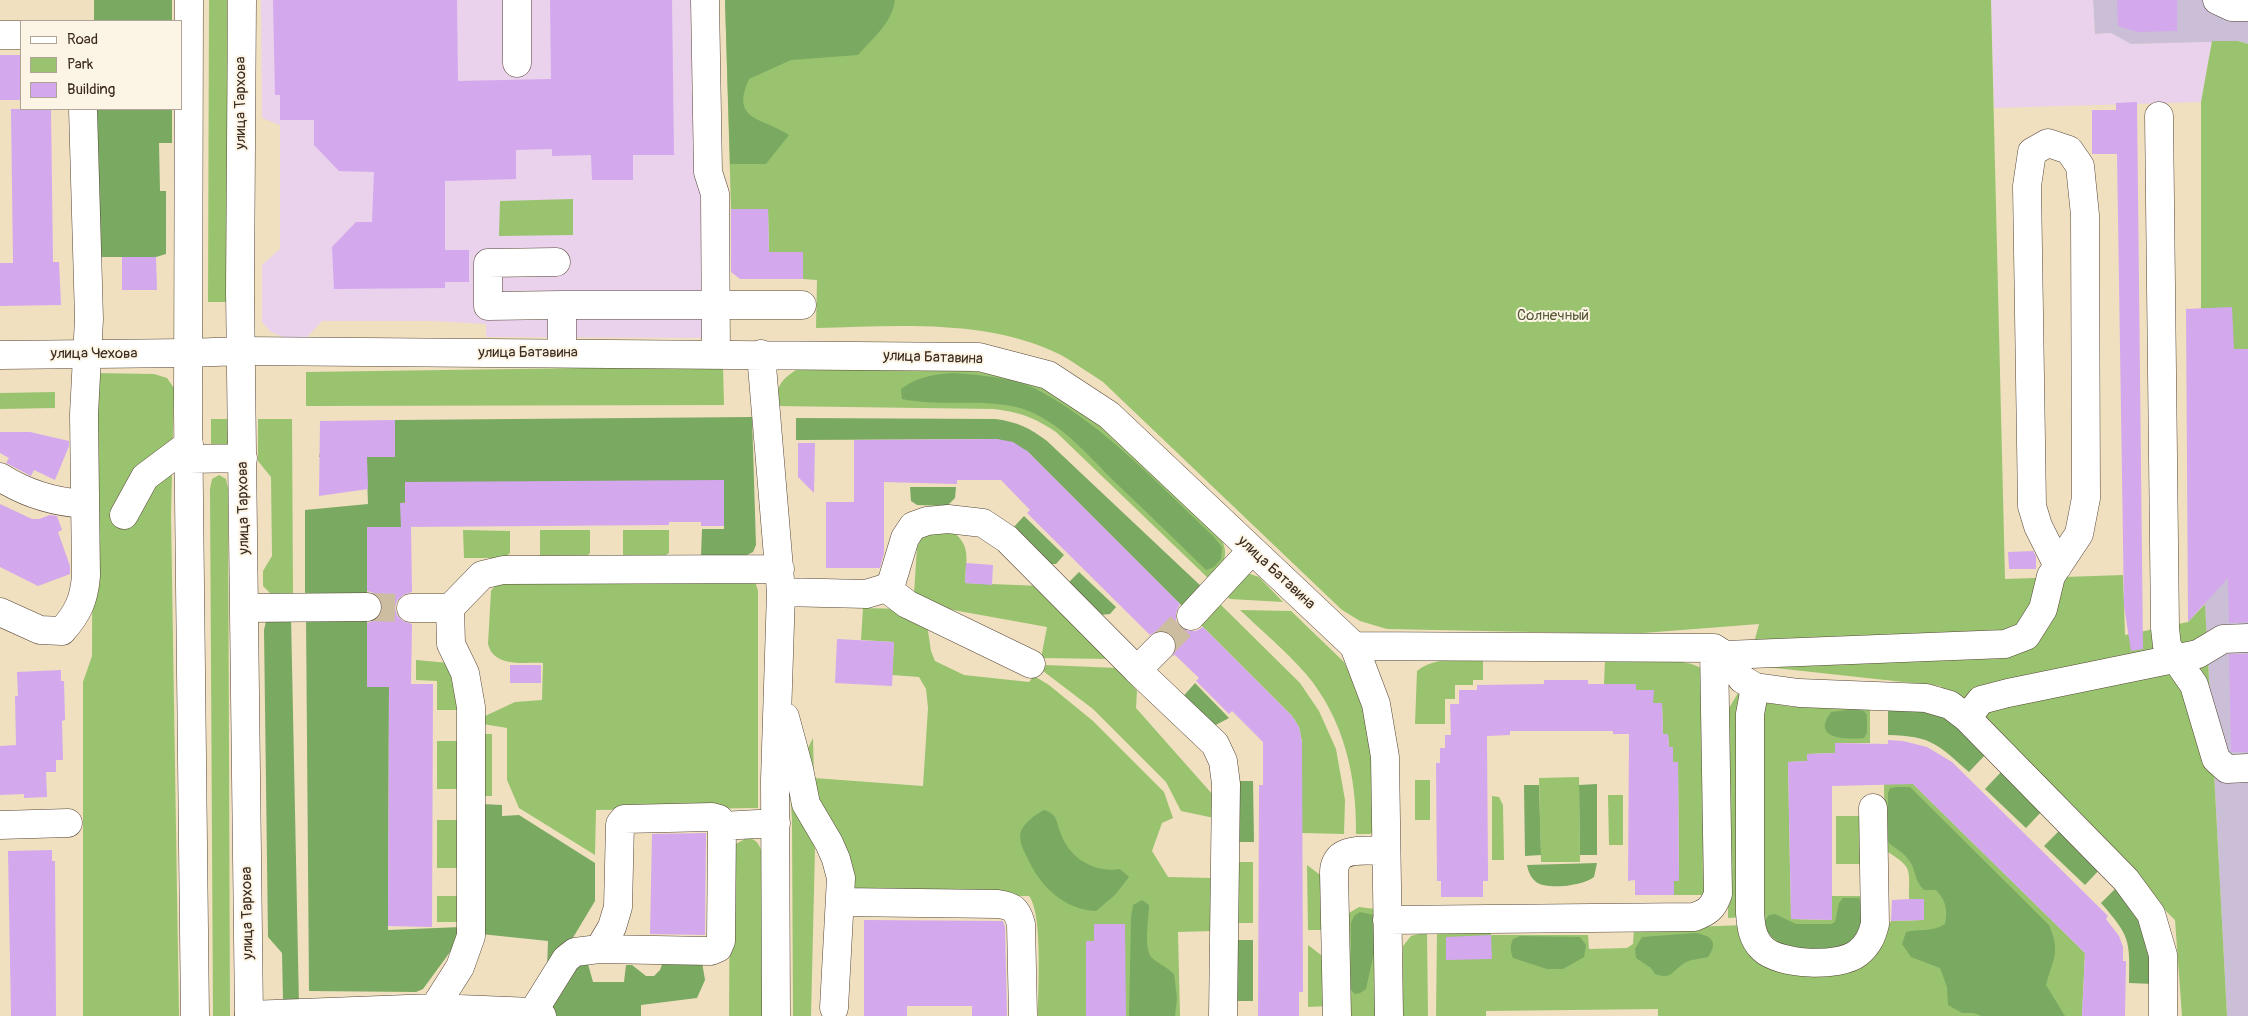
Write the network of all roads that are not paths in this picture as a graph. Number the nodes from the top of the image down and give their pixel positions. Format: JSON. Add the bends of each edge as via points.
{"nodes":[{"id":1,"x":189,"y":0,"type":"edge"},
{"id":2,"x":242,"y":0,"type":"edge"},
{"id":3,"x":517,"y":0,"type":"edge"},
{"id":4,"x":705,"y":0,"type":"edge"},
{"id":5,"x":2217,"y":0,"type":"edge"},
{"id":6,"x":2248,"y":7,"type":"edge"},
{"id":7,"x":20,"y":35,"type":"edge"},
{"id":8,"x":0,"y":36,"type":"edge"},
{"id":9,"x":517,"y":63,"type":"dead end"},
{"id":10,"x":83,"y":110,"type":"edge"},
{"id":11,"x":2159,"y":116,"type":"dead end"},
{"id":12,"x":556,"y":262,"type":"dead end"},
{"id":13,"x":562,"y":305,"type":"junction"},
{"id":14,"x":716,"y":305,"type":"junction"},
{"id":15,"x":802,"y":305,"type":"dead end"},
{"id":16,"x":241,"y":351,"type":"junction"},
{"id":17,"x":188,"y":353,"type":"junction"},
{"id":18,"x":562,"y":353,"type":"junction"},
{"id":19,"x":86,"y":354,"type":"junction"},
{"id":20,"x":716,"y":354,"type":"junction"},
{"id":21,"x":762,"y":354,"type":"junction"},
{"id":22,"x":0,"y":355,"type":"edge"},
{"id":23,"x":189,"y":451,"type":"junction"},
{"id":24,"x":243,"y":458,"type":"junction"},
{"id":25,"x":0,"y":477,"type":"edge"},
{"id":26,"x":84,"y":504,"type":"junction"},
{"id":27,"x":124,"y":515,"type":"dead end"},
{"id":28,"x":1252,"y":550,"type":"junction"},
{"id":29,"x":2058,"y":566,"type":"junction"},
{"id":30,"x":780,"y":580,"type":"junction"},
{"id":31,"x":886,"y":588,"type":"junction"},
{"id":32,"x":367,"y":607,"type":"tunnel mouth"},
{"id":33,"x":245,"y":608,"type":"junction"},
{"id":34,"x":412,"y":608,"type":"tunnel mouth"},
{"id":35,"x":450,"y":608,"type":"junction"},
{"id":36,"x":0,"y":612,"type":"edge"},
{"id":37,"x":1191,"y":616,"type":"tunnel mouth"},
{"id":38,"x":2248,"y":638,"type":"edge"},
{"id":39,"x":1161,"y":646,"type":"tunnel mouth"},
{"id":40,"x":1354,"y":646,"type":"junction"},
{"id":41,"x":1720,"y":652,"type":"junction"},
{"id":42,"x":2176,"y":658,"type":"junction"},
{"id":43,"x":1030,"y":664,"type":"dead end"},
{"id":44,"x":1137,"y":670,"type":"junction"},
{"id":45,"x":1755,"y":686,"type":"junction"},
{"id":46,"x":778,"y":694,"type":"junction"},
{"id":47,"x":1967,"y":718,"type":"junction"},
{"id":48,"x":2248,"y":768,"type":"edge"},
{"id":49,"x":1873,"y":808,"type":"dead end"},
{"id":50,"x":68,"y":823,"type":"dead end"},
{"id":51,"x":776,"y":823,"type":"junction"},
{"id":52,"x":0,"y":825,"type":"edge"},
{"id":53,"x":722,"y":826,"type":"junction"},
{"id":54,"x":1386,"y":851,"type":"junction"},
{"id":55,"x":840,"y":902,"type":"junction"},
{"id":56,"x":1387,"y":920,"type":"junction"},
{"id":57,"x":599,"y":950,"type":"junction"},
{"id":58,"x":434,"y":1008,"type":"junction"},
{"id":59,"x":834,"y":1008,"type":"dead end"},
{"id":60,"x":538,"y":1014,"type":"edge"},
{"id":61,"x":249,"y":1015,"type":"edge"},
{"id":62,"x":195,"y":1016,"type":"edge"},
{"id":63,"x":776,"y":1016,"type":"edge"},
{"id":64,"x":1023,"y":1016,"type":"edge"},
{"id":65,"x":1223,"y":1016,"type":"edge"},
{"id":66,"x":1337,"y":1016,"type":"edge"},
{"id":67,"x":1389,"y":1016,"type":"edge"},
{"id":68,"x":2163,"y":1016,"type":"edge"}],
"edges":[{"from":1,"to":17,"type":"street"},
{"from":2,"to":16,"type":"street","name":"улица Тархова"},
{"from":3,"to":9,"type":"street"},
{"from":4,"to":14,"type":"street","via":[[708,172],[715,194]]},
{"from":5,"to":6,"type":"street","via":[[2232,7]]},
{"from":7,"to":8,"type":"street"},
{"from":10,"to":19,"type":"street","via":[[89,320]]},
{"from":11,"to":42,"type":"street","via":[[2165,628],[2167,646]]},
{"from":12,"to":13,"type":"street","via":[[488,263],[488,306]]},
{"from":13,"to":14,"type":"street"},
{"from":13,"to":18,"type":"street"},
{"from":14,"to":15,"type":"street"},
{"from":14,"to":20,"type":"street"},
{"from":16,"to":17,"type":"street","name":"улица Батавина"},
{"from":16,"to":18,"type":"street","name":"улица Батавина"},
{"from":16,"to":24,"type":"street","name":"улица Тархова"},
{"from":17,"to":19,"type":"street","name":"улица Чехова"},
{"from":17,"to":23,"type":"street"},
{"from":18,"to":20,"type":"street","name":"улица Батавина"},
{"from":19,"to":22,"type":"street","name":"улица Чехова"},
{"from":19,"to":26,"type":"street"},
{"from":20,"to":21,"type":"street","name":"улица Батавина"},
{"from":21,"to":28,"type":"street","name":"улица Батавина","via":[[979,357],[1048,375],[1109,415]]},
{"from":21,"to":30,"type":"street"},
{"from":23,"to":24,"type":"street"},
{"from":23,"to":27,"type":"street","via":[[145,477]]},
{"from":23,"to":62,"type":"street"},
{"from":24,"to":33,"type":"street","name":"улица Тархова"},
{"from":25,"to":26,"type":"street","via":[[30,492],[61,502]]},
{"from":26,"to":36,"type":"street","via":[[84,597],[73,618],[62,631],[40,630]]},
{"from":28,"to":37,"type":"street"},
{"from":28,"to":40,"type":"street","name":"улица Батавина"},
{"from":29,"to":29,"type":"street","via":[[2079,534],[2086,498],[2085,215],[2080,166],[2069,150],[2048,143],[2032,152],[2027,186],[2032,506]]},
{"from":29,"to":41,"type":"street","via":[[2051,576],[2043,609],[2026,636],[2005,644]]},
{"from":30,"to":31,"type":"street","via":[[866,594]]},
{"from":30,"to":35,"type":"street","via":[[503,570],[482,575]]},
{"from":30,"to":46,"type":"street"},
{"from":31,"to":43,"type":"street","via":[[907,604]]},
{"from":31,"to":44,"type":"street","via":[[892,581],[905,538],[913,526],[948,519],[982,523],[1007,539]]},
{"from":32,"to":33,"type":"street"},
{"from":33,"to":61,"type":"street","name":"улица Тархова"},
{"from":34,"to":35,"type":"street"},
{"from":35,"to":58,"type":"street","via":[[451,644],[465,673],[471,707],[472,936],[460,967]]},
{"from":38,"to":42,"type":"street","via":[[2223,639],[2198,654]]},
{"from":39,"to":44,"type":"street"},
{"from":40,"to":41,"type":"street"},
{"from":40,"to":54,"type":"street","name":"улица Батавина","via":[[1376,704],[1386,757]]},
{"from":41,"to":45,"type":"street","via":[[1742,679]]},
{"from":41,"to":56,"type":"street","via":[[1718,894],[1707,913],[1694,917]]},
{"from":42,"to":47,"type":"street","via":[[1981,700]]},
{"from":42,"to":48,"type":"street","via":[[2194,685],[2216,759],[2227,769]]},
{"from":44,"to":65,"type":"street","via":[[1215,744],[1223,761],[1226,784]]},
{"from":45,"to":47,"type":"street","via":[[1800,693],[1926,698],[1950,705]]},
{"from":45,"to":49,"type":"street","via":[[1750,714],[1750,913],[1753,935],[1762,949],[1776,957],[1805,962],[1838,962],[1857,955],[1870,942],[1876,924]]},
{"from":46,"to":51,"type":"street"},
{"from":46,"to":55,"type":"street","via":[[806,804],[836,859],[841,878]]},
{"from":47,"to":68,"type":"street","via":[[2126,880],[2151,914],[2163,955]]},
{"from":50,"to":52,"type":"street"},
{"from":51,"to":53,"type":"street"},
{"from":51,"to":63,"type":"street"},
{"from":53,"to":57,"type":"street","via":[[719,819],[712,817],[624,819],[620,824],[618,907],[612,927]]},
{"from":53,"to":57,"type":"street","via":[[721,941],[718,948],[711,951]]},
{"from":54,"to":56,"type":"street","name":"улица Батавина"},
{"from":54,"to":66,"type":"street","via":[[1352,852],[1343,854],[1336,861]]},
{"from":55,"to":59,"type":"street"},
{"from":55,"to":64,"type":"street","via":[[1010,906],[1018,913],[1021,924]]},
{"from":56,"to":67,"type":"street","name":"улица Батавина"},
{"from":57,"to":60,"type":"street","via":[[575,952],[566,959]]},
{"from":58,"to":60,"type":"street"},
{"from":58,"to":61,"type":"street"}]}
